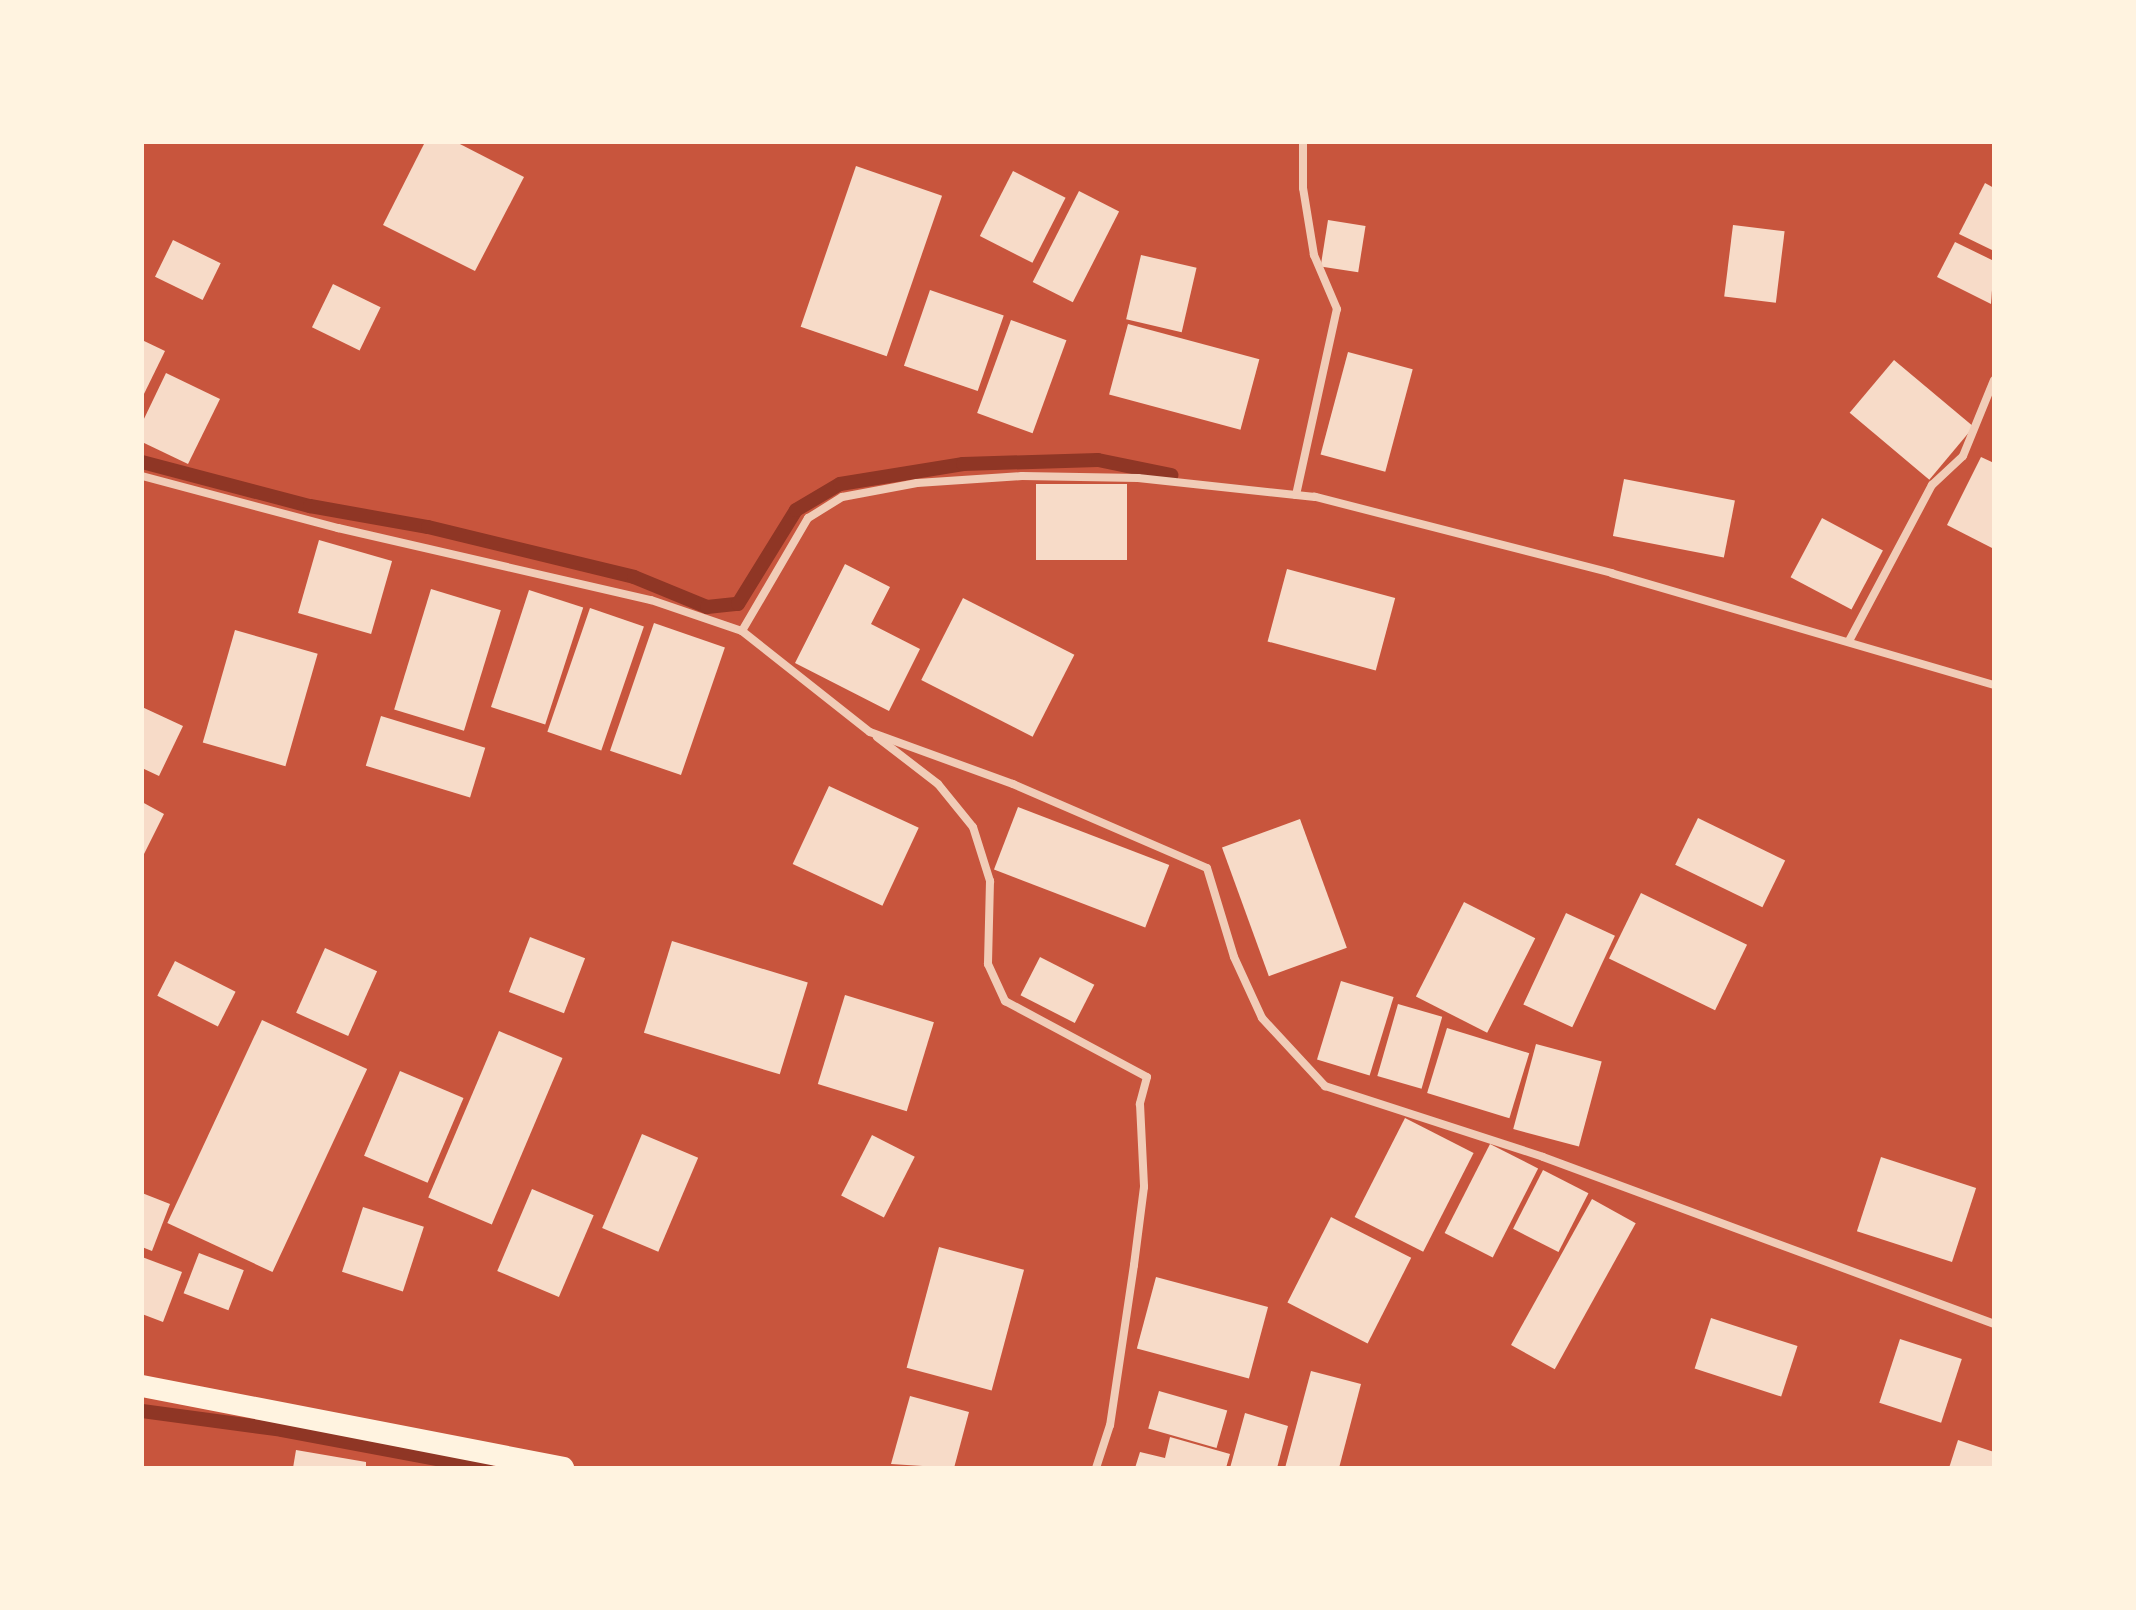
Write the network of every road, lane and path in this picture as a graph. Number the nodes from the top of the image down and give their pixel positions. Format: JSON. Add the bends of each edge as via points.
{"nodes":[{"id":1,"x":1303,"y":142,"type":"edge"},
{"id":2,"x":1994,"y":380,"type":"edge"},
{"id":3,"x":142,"y":476,"type":"edge"},
{"id":4,"x":1296,"y":495,"type":"junction"},
{"id":5,"x":742,"y":631,"type":"junction"},
{"id":6,"x":1849,"y":641,"type":"junction"},
{"id":7,"x":1994,"y":685,"type":"edge"},
{"id":8,"x":870,"y":732,"type":"junction"},
{"id":9,"x":1994,"y":1324,"type":"edge"},
{"id":10,"x":142,"y":1386,"type":"edge"},
{"id":11,"x":563,"y":1468,"type":"edge"},
{"id":12,"x":1096,"y":1468,"type":"edge"}],
"edges":[{"from":1,"to":4,"type":"street","via":[[1303,188],[1314,255],[1337,309]]},
{"from":2,"to":6,"type":"street","via":[[1963,456],[1932,485]]},
{"from":3,"to":5,"type":"street","via":[[338,528],[651,600]]},
{"from":4,"to":5,"type":"street","via":[[1138,478],[1022,476],[917,483],[842,497],[808,518]]},
{"from":4,"to":6,"type":"street","via":[[1474,536]]},
{"from":5,"to":8,"type":"street"},
{"from":6,"to":7,"type":"street"},
{"from":8,"to":9,"type":"street","via":[[1013,784],[1207,868],[1234,957],[1262,1018],[1325,1086],[1543,1157]]},
{"from":8,"to":12,"type":"street","via":[[938,784],[973,827],[990,881],[988,964],[1005,1001],[1147,1077],[1140,1104],[1144,1187],[1134,1265],[1110,1425]]},
{"from":10,"to":11,"type":"highway"}]}
